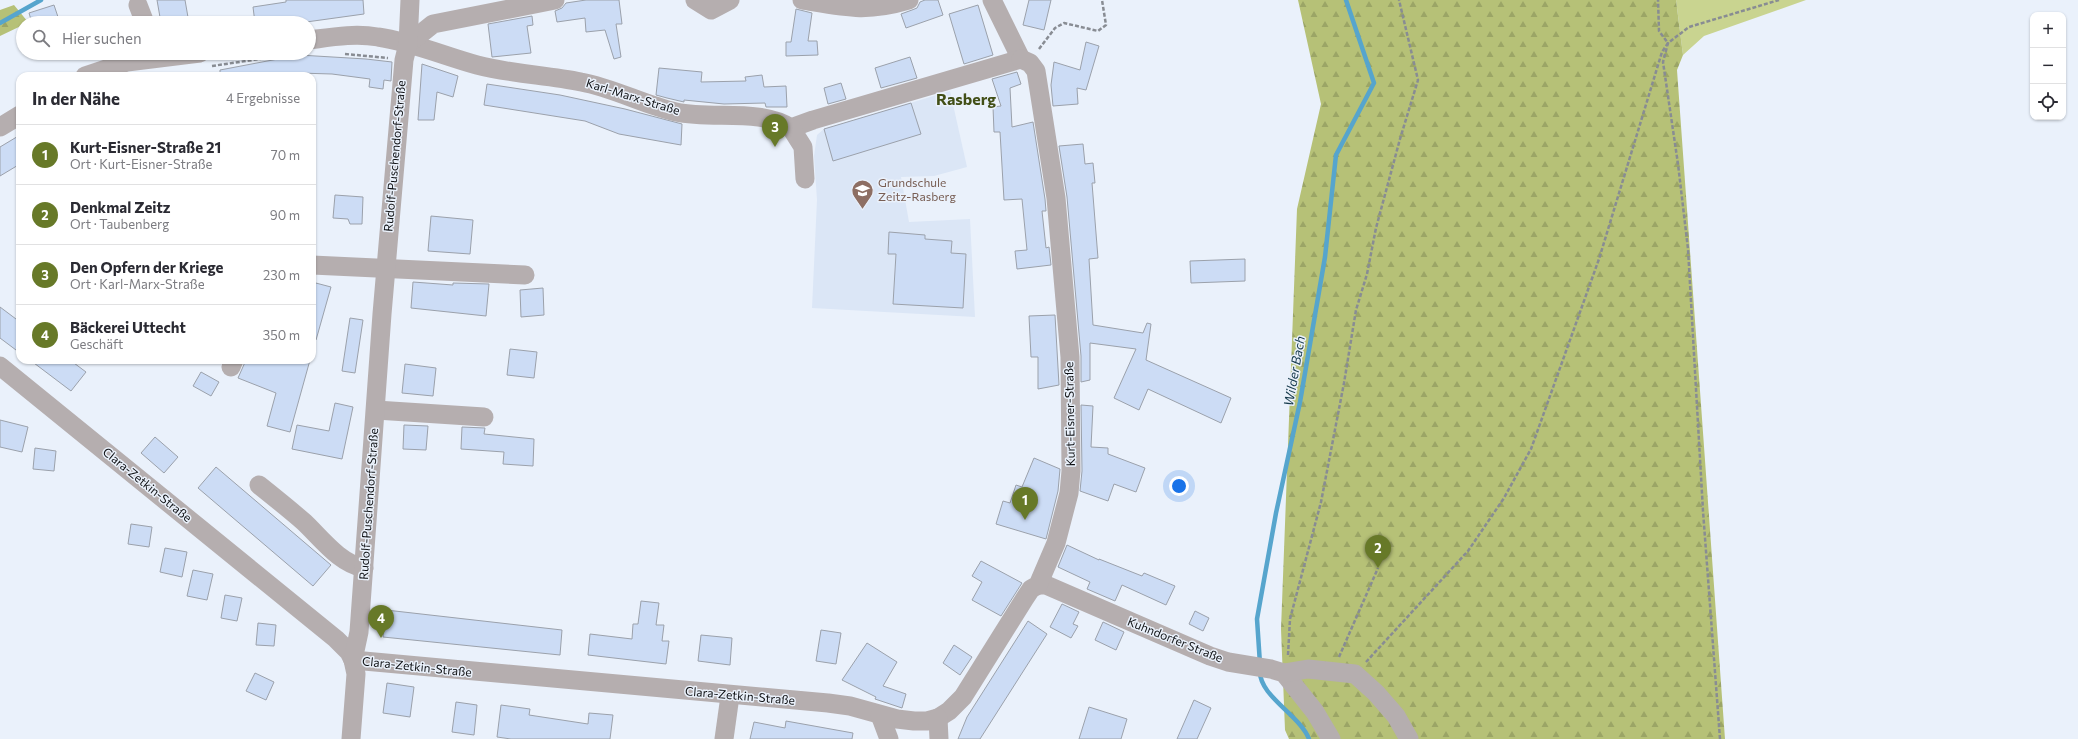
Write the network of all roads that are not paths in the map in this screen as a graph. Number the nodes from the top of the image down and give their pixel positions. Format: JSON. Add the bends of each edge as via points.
{"nodes":[{"id":1,"x":410,"y":0,"type":"edge"},
{"id":2,"x":554,"y":0,"type":"edge"},
{"id":3,"x":695,"y":0,"type":"edge"},
{"id":4,"x":730,"y":0,"type":"edge"},
{"id":5,"x":802,"y":0,"type":"edge"},
{"id":6,"x":908,"y":0,"type":"edge"},
{"id":7,"x":992,"y":0,"type":"edge"},
{"id":8,"x":138,"y":5,"type":"dead end"},
{"id":9,"x":143,"y":16,"type":"edge"},
{"id":10,"x":316,"y":39,"type":"edge"},
{"id":11,"x":408,"y":44,"type":"junction"},
{"id":12,"x":1021,"y":59,"type":"junction"},
{"id":13,"x":137,"y":60,"type":"edge"},
{"id":14,"x":95,"y":72,"type":"edge"},
{"id":15,"x":16,"y":117,"type":"edge"},
{"id":16,"x":0,"y":127,"type":"edge"},
{"id":17,"x":791,"y":128,"type":"junction"},
{"id":18,"x":806,"y":179,"type":"dead end"},
{"id":19,"x":316,"y":265,"type":"edge"},
{"id":20,"x":386,"y":269,"type":"junction"},
{"id":21,"x":525,"y":275,"type":"dead end"},
{"id":22,"x":0,"y":366,"type":"edge"},
{"id":23,"x":376,"y":410,"type":"junction"},
{"id":24,"x":484,"y":417,"type":"dead end"},
{"id":25,"x":259,"y":485,"type":"dead end"},
{"id":26,"x":364,"y":568,"type":"junction"},
{"id":27,"x":1038,"y":585,"type":"junction"},
{"id":28,"x":353,"y":660,"type":"junction"},
{"id":29,"x":1269,"y":669,"type":"junction"},
{"id":30,"x":730,"y":696,"type":"junction"},
{"id":31,"x":880,"y":714,"type":"junction"},
{"id":32,"x":938,"y":718,"type":"junction"},
{"id":33,"x":351,"y":739,"type":"edge"},
{"id":34,"x":724,"y":739,"type":"edge"},
{"id":35,"x":889,"y":739,"type":"edge"},
{"id":36,"x":939,"y":739,"type":"edge"},
{"id":37,"x":1331,"y":739,"type":"edge"},
{"id":38,"x":1408,"y":739,"type":"edge"}],
"edges":[{"from":1,"to":11,"type":"street","name":"Rudolf-Puschendorf-Straße"},
{"from":2,"to":11,"type":"street","via":[[433,24]]},
{"from":3,"to":4,"type":"street","via":[[711,10]]},
{"from":5,"to":6,"type":"street","via":[[857,9],[883,7]]},
{"from":7,"to":12,"type":"street"},
{"from":8,"to":9,"type":"street"},
{"from":10,"to":11,"type":"street","name":"Karl-Marx-Straße","via":[[356,35],[377,36]]},
{"from":11,"to":17,"type":"street","name":"Karl-Marx-Straße","via":[[495,69],[582,82],[677,112],[767,118]]},
{"from":11,"to":20,"type":"street","name":"Rudolf-Puschendorf-Straße","via":[[404,60]]},
{"from":12,"to":17,"type":"street","via":[[820,117]]},
{"from":12,"to":27,"type":"street","name":"Kurt-Eisner-Straße","via":[[1030,63],[1036,71],[1045,125],[1056,198],[1070,357],[1069,494],[1056,543]]},
{"from":13,"to":14,"type":"street"},
{"from":15,"to":16,"type":"street"},
{"from":17,"to":18,"type":"street","via":[[803,147]]},
{"from":19,"to":20,"type":"street"},
{"from":20,"to":21,"type":"street"},
{"from":20,"to":23,"type":"street","name":"Rudolf-Puschendorf-Straße"},
{"from":22,"to":28,"type":"street","name":"Clara-Zetkin-Straße","via":[[336,639]]},
{"from":23,"to":24,"type":"street"},
{"from":23,"to":26,"type":"street","name":"Rudolf-Puschendorf-Straße"},
{"from":25,"to":26,"type":"street","via":[[304,522],[344,561]]},
{"from":26,"to":28,"type":"street","name":"Rudolf-Puschendorf-Straße","via":[[359,632]]},
{"from":27,"to":29,"type":"street","name":"Kuhndorfer Straße","via":[[1046,585],[1189,648],[1228,662]]},
{"from":27,"to":32,"type":"street","name":"Kurt-Eisner-Straße","via":[[1031,589],[963,697]]},
{"from":28,"to":30,"type":"street","name":"Clara-Zetkin-Straße"},
{"from":28,"to":33,"type":"street","name":"Rudolf-Puschendorf-Straße","via":[[356,674]]},
{"from":29,"to":37,"type":"street","via":[[1315,712]]},
{"from":29,"to":38,"type":"street","via":[[1308,669],[1355,674],[1396,716]]},
{"from":30,"to":31,"type":"street","name":"Clara-Zetkin-Straße","via":[[834,704]]},
{"from":30,"to":34,"type":"street"},
{"from":31,"to":32,"type":"street","name":"Clara-Zetkin-Straße","via":[[914,721]]},
{"from":31,"to":35,"type":"street"},
{"from":32,"to":36,"type":"street"}]}
